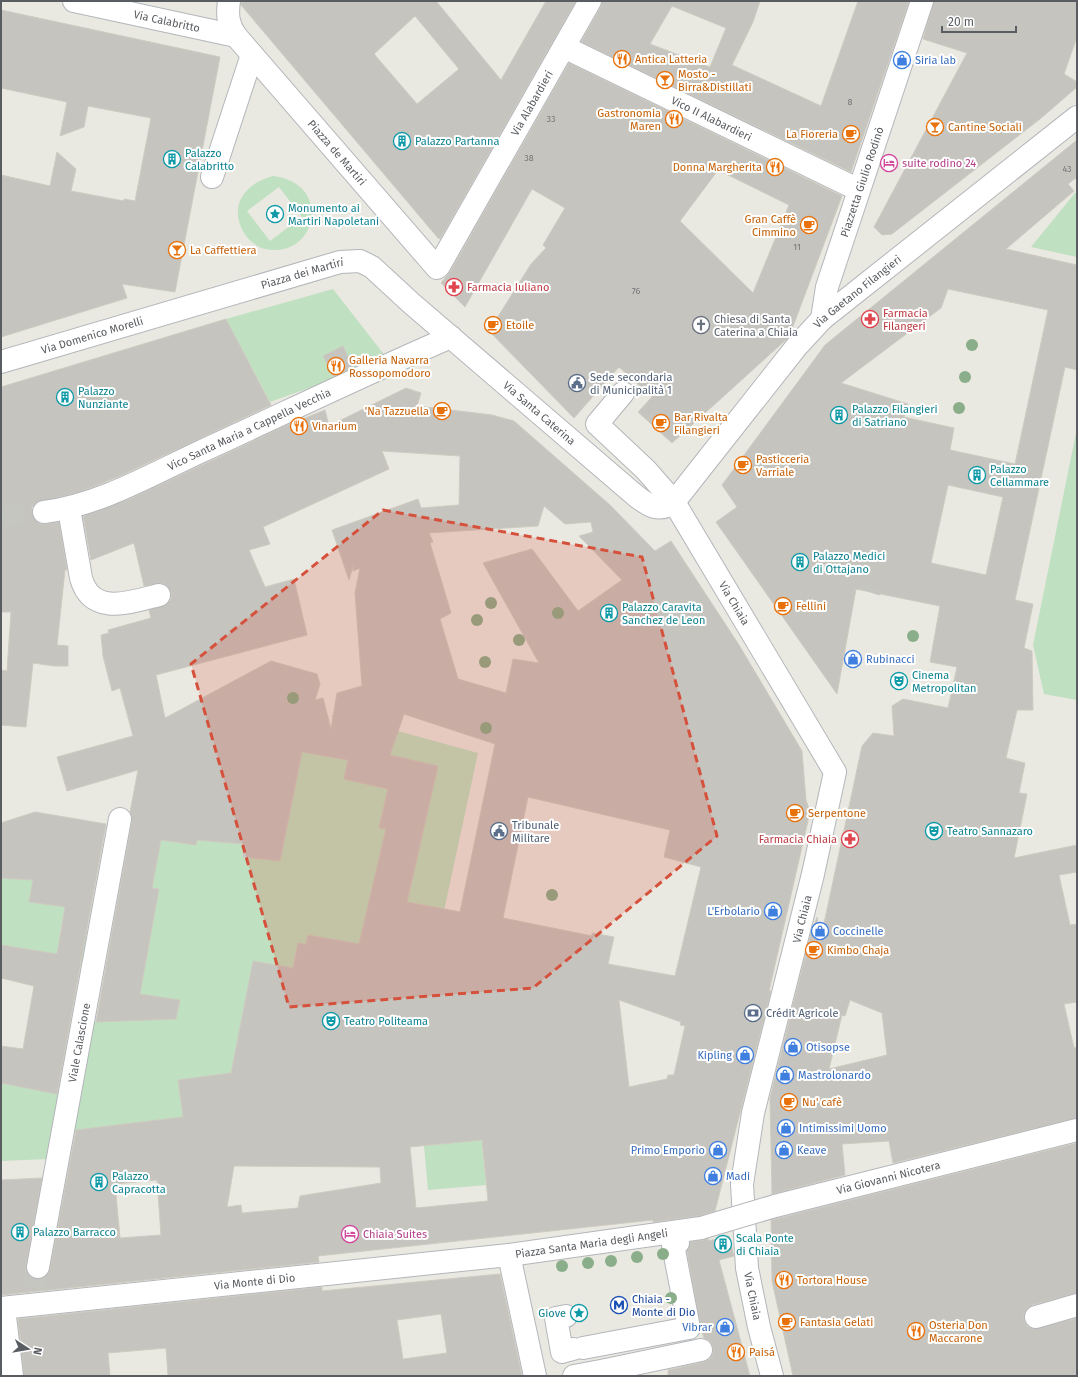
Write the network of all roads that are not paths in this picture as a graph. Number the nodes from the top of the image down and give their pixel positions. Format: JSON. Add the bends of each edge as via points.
{"nodes":[{"id":1,"x":74,"y":1,"type":"edge"},
{"id":2,"x":229,"y":1,"type":"edge"},
{"id":3,"x":590,"y":1,"type":"edge"},
{"id":4,"x":922,"y":1,"type":"edge"},
{"id":5,"x":236,"y":36,"type":"junction"},
{"id":6,"x":564,"y":47,"type":"junction"},
{"id":7,"x":252,"y":55,"type":"junction"},
{"id":8,"x":1077,"y":117,"type":"edge"},
{"id":9,"x":212,"y":177,"type":"dead end"},
{"id":10,"x":859,"y":190,"type":"junction"},
{"id":11,"x":438,"y":268,"type":"joint"},
{"id":12,"x":411,"y":303,"type":"joint"},
{"id":13,"x":183,"y":309,"type":"joint"},
{"id":14,"x":822,"y":319,"type":"junction"},
{"id":15,"x":451,"y":337,"type":"junction"},
{"id":16,"x":1,"y":362,"type":"edge"},
{"id":17,"x":623,"y":393,"type":"dead end"},
{"id":18,"x":674,"y":502,"type":"junction"},
{"id":19,"x":69,"y":509,"type":"junction"},
{"id":20,"x":44,"y":512,"type":"tunnel mouth"},
{"id":21,"x":159,"y":595,"type":"dead end"},
{"id":22,"x":120,"y":819,"type":"dead end"},
{"id":23,"x":1077,"y":1130,"type":"edge"},
{"id":24,"x":702,"y":1228,"type":"joint"},
{"id":25,"x":678,"y":1244,"type":"dead end"},
{"id":26,"x":509,"y":1255,"type":"junction"},
{"id":27,"x":38,"y":1267,"type":"tunnel mouth"},
{"id":28,"x":1077,"y":1305,"type":"edge"},
{"id":29,"x":2,"y":1308,"type":"edge"},
{"id":30,"x":566,"y":1316,"type":"dead end"},
{"id":31,"x":1036,"y":1317,"type":"dead end"},
{"id":32,"x":701,"y":1350,"type":"dead end"},
{"id":33,"x":607,"y":1373,"type":"edge"},
{"id":34,"x":12,"y":1376,"type":"edge"},
{"id":35,"x":535,"y":1376,"type":"edge"},
{"id":36,"x":574,"y":1376,"type":"edge"},
{"id":37,"x":772,"y":1376,"type":"edge"}],
"edges":[{"from":1,"to":5,"type":"street","name":"Via Calabritto"},
{"from":2,"to":5,"type":"street","name":"Piazza de Martiri","via":[[228,18]]},
{"from":3,"to":6,"type":"street","name":"Via Alabardieri"},
{"from":4,"to":10,"type":"street","name":"Piazzetta Giulio Rodinò"},
{"from":5,"to":7,"type":"street","name":"Piazza de Martiri"},
{"from":6,"to":10,"type":"street","name":"Vico II Alabardieri"},
{"from":6,"to":11,"type":"street","name":"Via Alabardieri"},
{"from":7,"to":9,"type":"street"},
{"from":7,"to":11,"type":"street","name":"Piazza de Martiri"},
{"from":8,"to":14,"type":"street","name":"Via Gaetano Filangieri"},
{"from":10,"to":14,"type":"street","name":"Piazzetta Giulio Rodinò","via":[[827,287]]},
{"from":12,"to":13,"type":"street","name":"Piazza dei Martiri","via":[[372,267],[360,261],[350,261]]},
{"from":12,"to":15,"type":"street","name":"Via Santa Caterina"},
{"from":13,"to":16,"type":"street","name":"Via Domenico Morelli"},
{"from":14,"to":18,"type":"street","name":"Via Gaetano Filangieri","via":[[797,346]]},
{"from":15,"to":18,"type":"street","name":"Via Santa Caterina","via":[[648,505],[662,508]]},
{"from":15,"to":19,"type":"street","name":"Vico Santa Maria a Cappella Vecchia","via":[[120,489]]},
{"from":17,"to":18,"type":"street","name":"Via Chiaia","via":[[597,424],[646,470]]},
{"from":18,"to":37,"type":"street","name":"Via Chiaia","via":[[836,772],[753,1113],[742,1184],[747,1268]]},
{"from":19,"to":20,"type":"street","name":"Vico Santa Maria a Cappella Vecchia"},
{"from":19,"to":21,"type":"street","via":[[81,578],[88,593],[112,604]]},
{"from":22,"to":27,"type":"street","name":"Viale Calascione"},
{"from":23,"to":24,"type":"street","name":"Via Giovanni Nicotera","bridge":true,"via":[[775,1206]]},
{"from":24,"to":26,"type":"street","name":"Piazza Santa Maria degli Angeli"},
{"from":25,"to":30,"type":"street","via":[[673,1245],[673,1272],[689,1328],[562,1352],[556,1318]]},
{"from":26,"to":29,"type":"street","name":"Via Monte di Dio","via":[[33,1297]]},
{"from":26,"to":35,"type":"street","name":"Piazza Santa Maria degli Angeli"},
{"from":28,"to":31,"type":"street"},
{"from":29,"to":34,"type":"street"},
{"from":32,"to":33,"type":"street"},
{"from":33,"to":36,"type":"street"}]}
